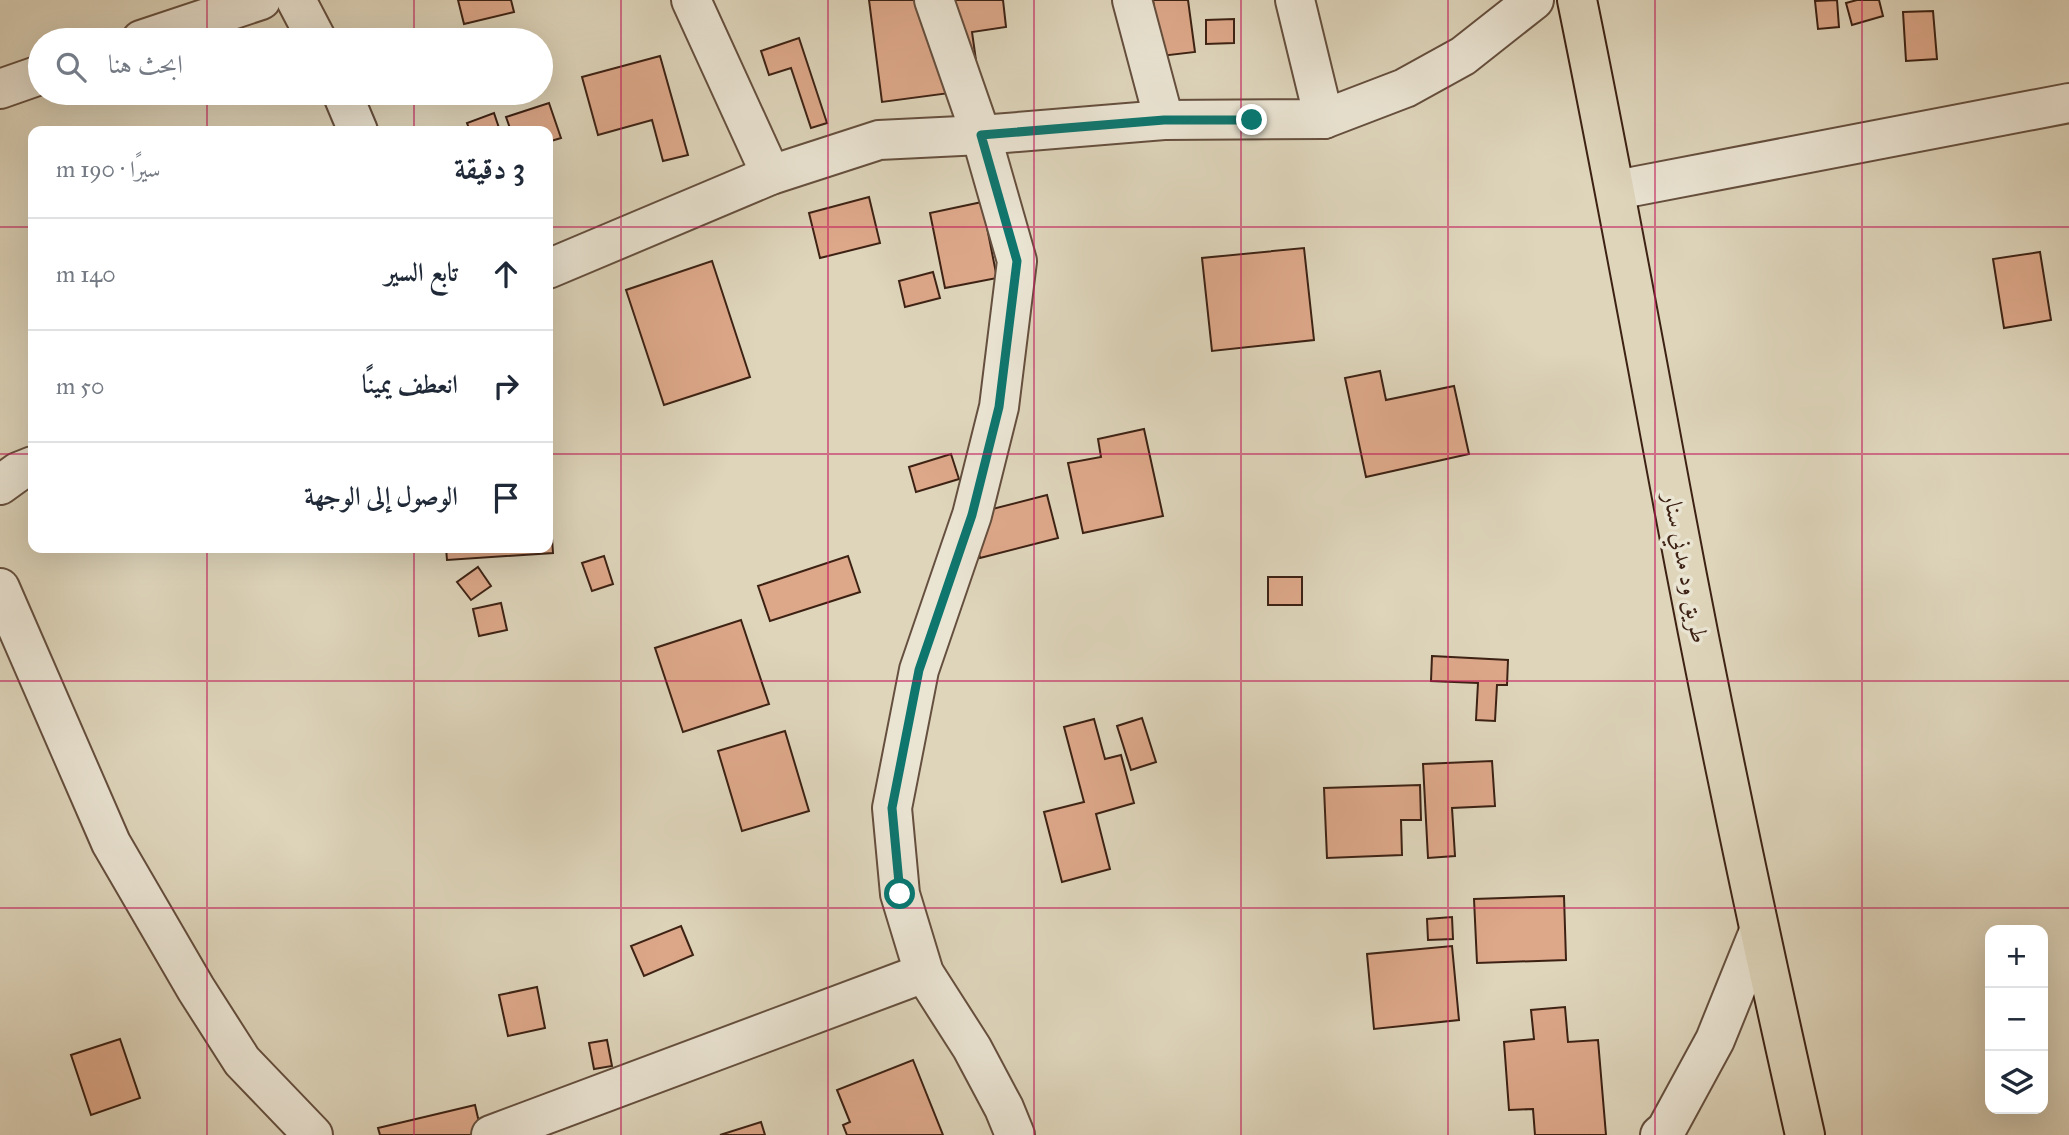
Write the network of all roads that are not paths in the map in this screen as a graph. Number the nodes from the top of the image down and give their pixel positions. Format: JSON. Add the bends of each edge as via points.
{"nodes":[{"id":1,"x":261,"y":0,"type":"edge"},
{"id":2,"x":296,"y":0,"type":"edge"},
{"id":3,"x":691,"y":0,"type":"edge"},
{"id":4,"x":934,"y":0,"type":"edge"},
{"id":5,"x":1132,"y":0,"type":"edge"},
{"id":6,"x":1295,"y":0,"type":"edge"},
{"id":7,"x":1534,"y":0,"type":"edge"},
{"id":8,"x":1577,"y":0,"type":"edge"},
{"id":9,"x":177,"y":28,"type":"edge"},
{"id":10,"x":311,"y":28,"type":"edge"},
{"id":11,"x":28,"y":79,"type":"edge"},
{"id":12,"x":0,"y":89,"type":"edge"},
{"id":13,"x":2069,"y":103,"type":"edge"},
{"id":14,"x":347,"y":105,"type":"edge"},
{"id":15,"x":1324,"y":119,"type":"junction"},
{"id":16,"x":1164,"y":120,"type":"junction"},
{"id":17,"x":356,"y":126,"type":"edge"},
{"id":18,"x":981,"y":135,"type":"junction"},
{"id":19,"x":771,"y":174,"type":"junction"},
{"id":20,"x":1616,"y":190,"type":"junction"},
{"id":21,"x":553,"y":267,"type":"edge"},
{"id":22,"x":28,"y":469,"type":"edge"},
{"id":23,"x":0,"y":485,"type":"edge"},
{"id":24,"x":0,"y":588,"type":"edge"},
{"id":25,"x":1759,"y":931,"type":"junction"},
{"id":26,"x":924,"y":973,"type":"junction"},
{"id":27,"x":313,"y":1135,"type":"edge"},
{"id":28,"x":491,"y":1135,"type":"edge"},
{"id":29,"x":1015,"y":1135,"type":"edge"},
{"id":30,"x":1660,"y":1135,"type":"edge"},
{"id":31,"x":1805,"y":1135,"type":"edge"}],
"edges":[{"from":1,"to":9,"type":"street"},
{"from":2,"to":10,"type":"street"},
{"from":3,"to":19,"type":"street"},
{"from":4,"to":18,"type":"street"},
{"from":5,"to":16,"type":"street"},
{"from":6,"to":15,"type":"street"},
{"from":7,"to":15,"type":"street","via":[[1463,56],[1405,88]]},
{"from":8,"to":20,"type":"highway","name":"طريق ود مدني سنار"},
{"from":11,"to":12,"type":"street"},
{"from":13,"to":20,"type":"street"},
{"from":14,"to":17,"type":"street"},
{"from":15,"to":16,"type":"street"},
{"from":16,"to":18,"type":"street"},
{"from":18,"to":19,"type":"street","via":[[879,140]]},
{"from":18,"to":26,"type":"street","via":[[1017,261],[999,407],[972,515],[919,670],[892,808],[900,894]]},
{"from":19,"to":21,"type":"street"},
{"from":20,"to":25,"type":"highway","name":"طريق ود مدني سنار","via":[[1672,499]]},
{"from":22,"to":23,"type":"street"},
{"from":24,"to":27,"type":"street","via":[[111,843],[242,1061]]},
{"from":25,"to":30,"type":"street","via":[[1715,1040]]},
{"from":25,"to":31,"type":"highway","name":"طريق ود مدني سنار"},
{"from":26,"to":28,"type":"street"},
{"from":26,"to":29,"type":"street","via":[[972,1048]]}]}
